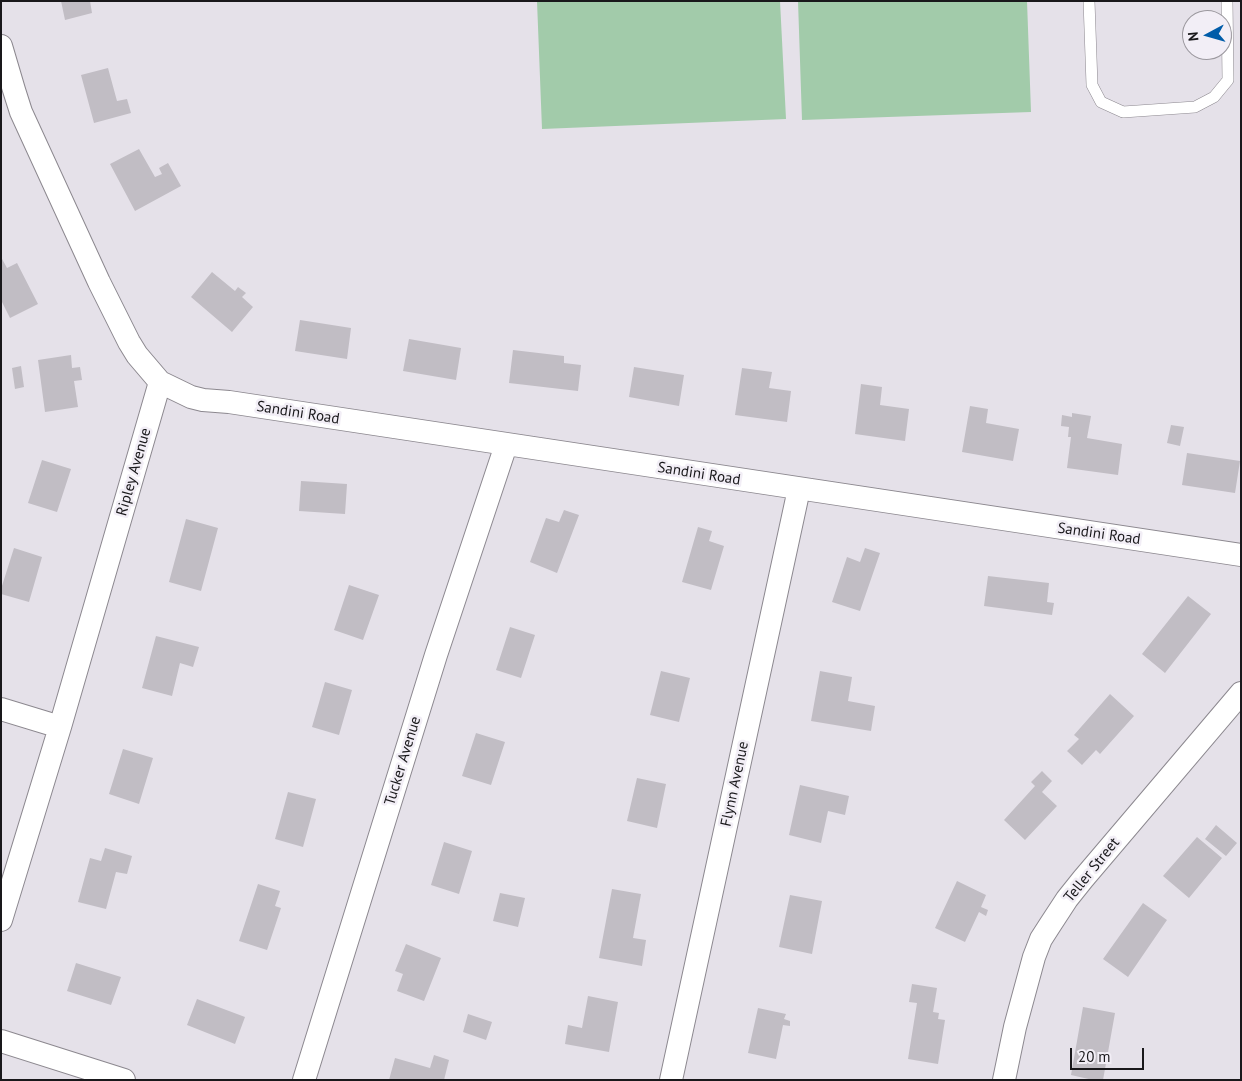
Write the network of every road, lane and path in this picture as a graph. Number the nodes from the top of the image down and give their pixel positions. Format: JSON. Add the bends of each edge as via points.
{"nodes":[{"id":1,"x":1089,"y":1,"type":"edge"},
{"id":2,"x":1227,"y":1,"type":"edge"},
{"id":3,"x":1,"y":46,"type":"edge"},
{"id":4,"x":160,"y":382,"type":"junction"},
{"id":5,"x":506,"y":445,"type":"junction"},
{"id":6,"x":799,"y":489,"type":"junction"},
{"id":7,"x":1241,"y":555,"type":"edge"},
{"id":8,"x":1241,"y":694,"type":"edge"},
{"id":9,"x":1,"y":709,"type":"edge"},
{"id":10,"x":60,"y":727,"type":"junction"},
{"id":11,"x":1,"y":920,"type":"edge"},
{"id":12,"x":1,"y":1040,"type":"edge"},
{"id":13,"x":124,"y":1080,"type":"edge"},
{"id":14,"x":304,"y":1080,"type":"edge"},
{"id":15,"x":671,"y":1080,"type":"edge"},
{"id":16,"x":1004,"y":1080,"type":"edge"}],
"edges":[{"from":1,"to":2,"type":"lane","via":[[1092,85],[1101,102],[1123,112],[1195,107],[1214,97],[1228,80]]},
{"from":3,"to":4,"type":"street","via":[[22,112],[99,282],[133,348]]},
{"from":4,"to":5,"type":"street","name":"Sandini Road","via":[[203,400]]},
{"from":4,"to":10,"type":"street","name":"Ripley Avenue"},
{"from":5,"to":6,"type":"street","name":"Sandini Road"},
{"from":5,"to":14,"type":"street","name":"Tucker Avenue","via":[[436,655]]},
{"from":6,"to":7,"type":"street","name":"Sandini Road"},
{"from":6,"to":15,"type":"street","name":"Flynn Avenue"},
{"from":8,"to":16,"type":"street","name":"Teller Street","via":[[1075,889],[1041,939],[1023,996]]},
{"from":9,"to":10,"type":"street"},
{"from":10,"to":11,"type":"street","name":"Ripley Avenue"},
{"from":12,"to":13,"type":"street"}]}
